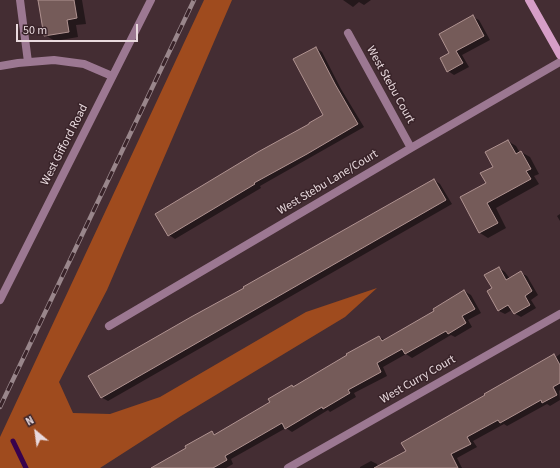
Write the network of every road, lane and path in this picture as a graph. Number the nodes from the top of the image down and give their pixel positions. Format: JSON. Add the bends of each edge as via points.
{"nodes":[{"id":1,"x":20,"y":0,"type":"edge"},
{"id":2,"x":151,"y":0,"type":"edge"},
{"id":3,"x":529,"y":0,"type":"edge"},
{"id":4,"x":348,"y":34,"type":"dead end"},
{"id":5,"x":560,"y":55,"type":"edge"},
{"id":6,"x":28,"y":62,"type":"junction"},
{"id":7,"x":560,"y":62,"type":"edge"},
{"id":8,"x":0,"y":66,"type":"edge"},
{"id":9,"x":112,"y":76,"type":"junction"},
{"id":10,"x":411,"y":148,"type":"junction"},
{"id":11,"x":0,"y":300,"type":"edge"},
{"id":12,"x":560,"y":314,"type":"edge"},
{"id":13,"x":109,"y":326,"type":"dead end"},
{"id":14,"x":288,"y":468,"type":"edge"}],
"edges":[{"from":1,"to":6,"type":"street"},
{"from":2,"to":9,"type":"street","name":"West Gifford Road"},
{"from":3,"to":5,"type":"main road"},
{"from":4,"to":10,"type":"street","name":"West Stebu Court"},
{"from":6,"to":8,"type":"street"},
{"from":6,"to":9,"type":"street","via":[[54,60],[84,64]]},
{"from":7,"to":10,"type":"street","name":"West Stebu Lane/Court"},
{"from":9,"to":11,"type":"street","name":"West Gifford Road"},
{"from":10,"to":13,"type":"street","name":"West Stebu Lane/Court"},
{"from":12,"to":14,"type":"street","name":"West Curry Court"}]}
